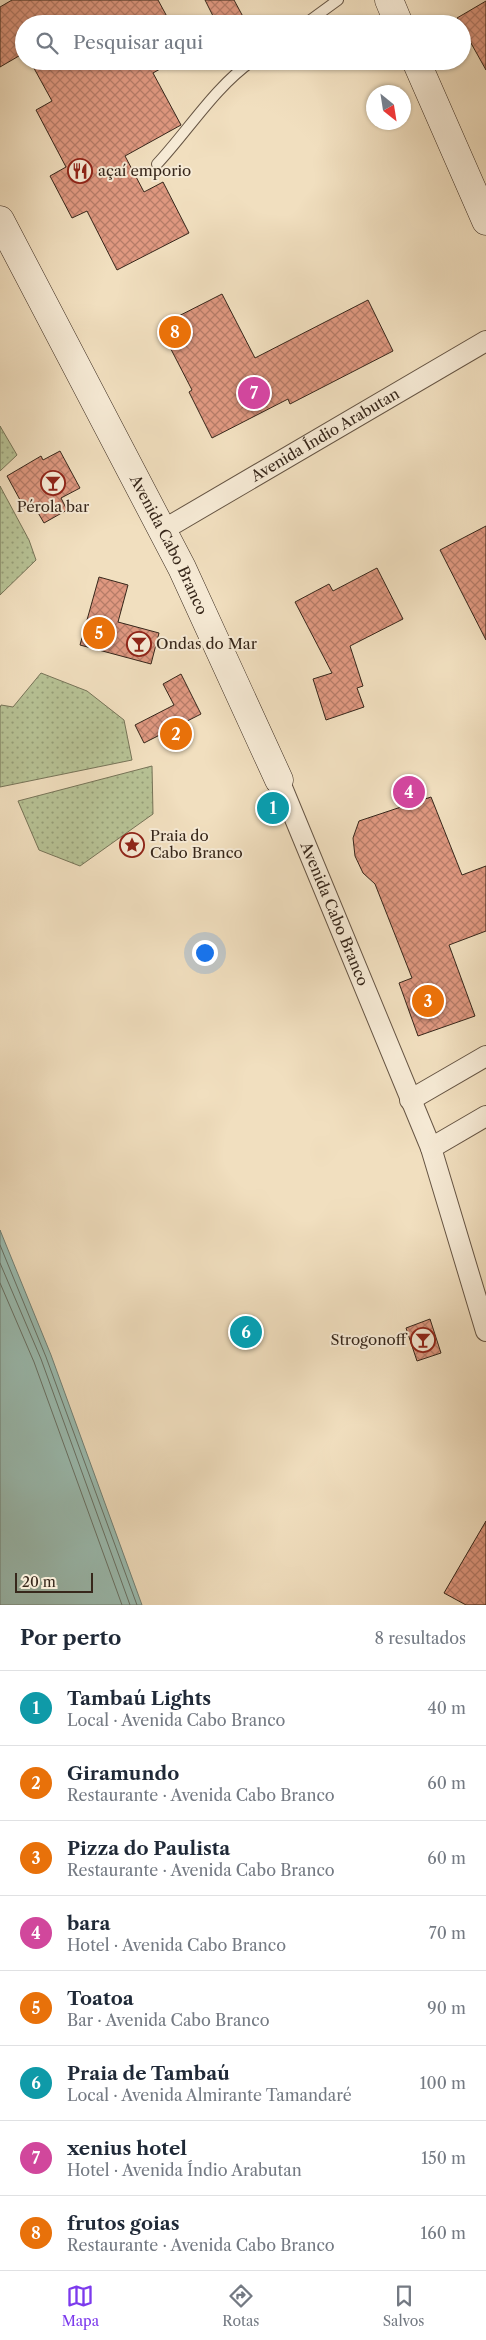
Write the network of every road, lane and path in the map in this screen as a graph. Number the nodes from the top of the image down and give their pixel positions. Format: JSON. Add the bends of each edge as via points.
{"nodes":[{"id":1,"x":338,"y":0,"type":"edge"},
{"id":2,"x":389,"y":0,"type":"edge"},
{"id":3,"x":317,"y":15,"type":"edge"},
{"id":4,"x":395,"y":15,"type":"edge"},
{"id":5,"x":243,"y":70,"type":"edge"},
{"id":6,"x":420,"y":70,"type":"edge"},
{"id":7,"x":157,"y":164,"type":"dead end"},
{"id":8,"x":0,"y":220,"type":"edge"},
{"id":9,"x":486,"y":221,"type":"edge"},
{"id":10,"x":486,"y":341,"type":"edge"},
{"id":11,"x":163,"y":530,"type":"junction"},
{"id":12,"x":279,"y":780,"type":"joint"},
{"id":13,"x":486,"y":1056,"type":"edge"},
{"id":14,"x":410,"y":1100,"type":"junction"},
{"id":15,"x":486,"y":1116,"type":"edge"},
{"id":16,"x":431,"y":1148,"type":"junction"},
{"id":17,"x":486,"y":1331,"type":"edge"}],
"edges":[{"from":1,"to":3,"type":"lane"},
{"from":2,"to":4,"type":"street"},
{"from":5,"to":7,"type":"lane","via":[[198,115]]},
{"from":6,"to":9,"type":"street"},
{"from":8,"to":11,"type":"street","name":"Avenida Cabo Branco"},
{"from":10,"to":11,"type":"street","name":"Avenida Índio Arabutan"},
{"from":11,"to":12,"type":"street","name":"Avenida Cabo Branco"},
{"from":12,"to":14,"type":"street","name":"Avenida Cabo Branco"},
{"from":13,"to":14,"type":"street"},
{"from":14,"to":16,"type":"street","name":"Avenida Cabo Branco"},
{"from":15,"to":16,"type":"street"},
{"from":16,"to":17,"type":"street","name":"Avenida Cabo Branco"}]}
